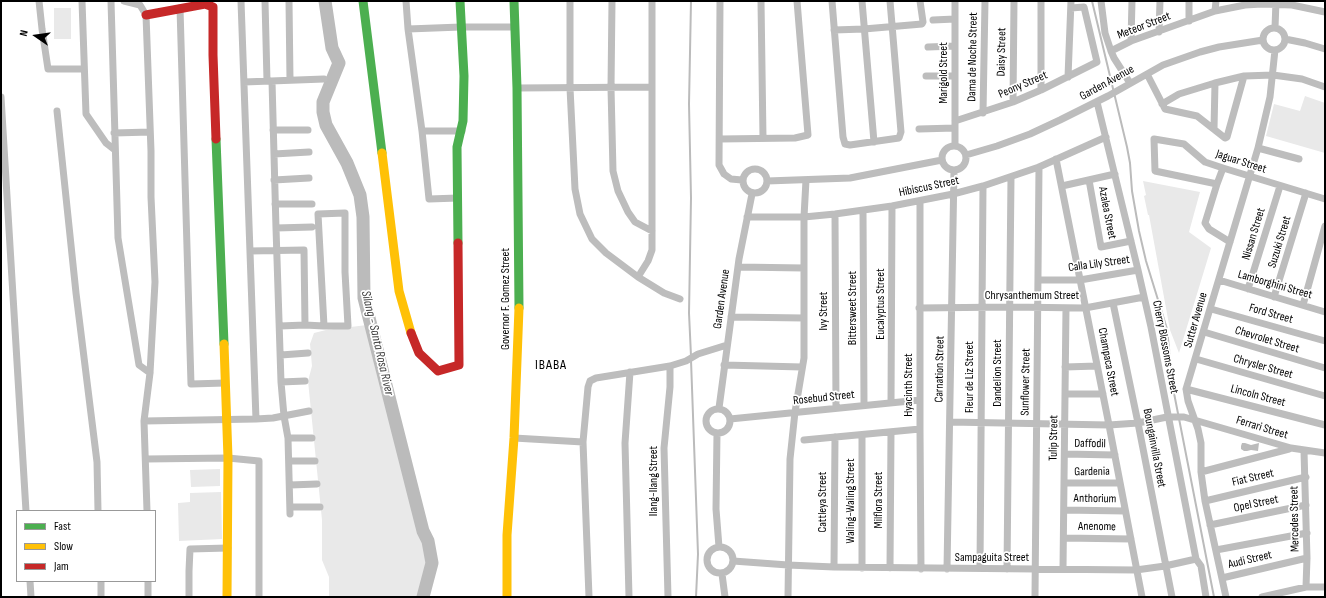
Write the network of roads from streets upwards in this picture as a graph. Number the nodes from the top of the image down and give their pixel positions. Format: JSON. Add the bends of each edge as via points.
{"nodes":[{"id":1,"x":39,"y":1,"type":"edge"},
{"id":2,"x":82,"y":1,"type":"edge"},
{"id":3,"x":111,"y":1,"type":"edge"},
{"id":4,"x":124,"y":1,"type":"edge"},
{"id":5,"x":241,"y":1,"type":"edge"},
{"id":6,"x":265,"y":1,"type":"edge"},
{"id":7,"x":289,"y":1,"type":"edge"},
{"id":8,"x":363,"y":1,"type":"edge"},
{"id":9,"x":406,"y":1,"type":"edge"},
{"id":10,"x":460,"y":1,"type":"edge"},
{"id":11,"x":514,"y":1,"type":"edge"},
{"id":12,"x":570,"y":1,"type":"edge"},
{"id":13,"x":612,"y":1,"type":"edge"},
{"id":14,"x":652,"y":1,"type":"edge"},
{"id":15,"x":720,"y":1,"type":"edge"},
{"id":16,"x":761,"y":1,"type":"edge"},
{"id":17,"x":797,"y":1,"type":"edge"},
{"id":18,"x":832,"y":1,"type":"edge"},
{"id":19,"x":862,"y":1,"type":"edge"},
{"id":20,"x":890,"y":1,"type":"edge"},
{"id":21,"x":920,"y":1,"type":"edge"},
{"id":22,"x":955,"y":1,"type":"edge"},
{"id":23,"x":985,"y":1,"type":"edge"},
{"id":24,"x":1014,"y":1,"type":"edge"},
{"id":25,"x":1041,"y":1,"type":"edge"},
{"id":26,"x":1101,"y":1,"type":"edge"},
{"id":27,"x":1132,"y":1,"type":"edge"},
{"id":28,"x":1160,"y":1,"type":"edge"},
{"id":29,"x":1189,"y":1,"type":"edge"},
{"id":30,"x":1216,"y":1,"type":"edge"},
{"id":31,"x":1276,"y":2,"type":"edge"},
{"id":32,"x":1245,"y":3,"type":"edge"},
{"id":33,"x":1071,"y":4,"type":"edge"},
{"id":34,"x":1306,"y":4,"type":"edge"},
{"id":35,"x":180,"y":8,"type":"junction"},
{"id":36,"x":1215,"y":11,"type":"junction"},
{"id":37,"x":1325,"y":12,"type":"edge"},
{"id":38,"x":146,"y":15,"type":"junction"},
{"id":39,"x":955,"y":19,"type":"junction"},
{"id":40,"x":934,"y":20,"type":"dead end"},
{"id":41,"x":1188,"y":21,"type":"junction"},
{"id":42,"x":892,"y":26,"type":"junction"},
{"id":43,"x":460,"y":27,"type":"junction"},
{"id":44,"x":515,"y":27,"type":"junction"},
{"id":45,"x":1275,"y":28,"type":"junction"},
{"id":46,"x":408,"y":29,"type":"junction"},
{"id":47,"x":864,"y":29,"type":"junction"},
{"id":48,"x":834,"y":30,"type":"junction"},
{"id":49,"x":1159,"y":32,"type":"junction"},
{"id":50,"x":1285,"y":39,"type":"junction"},
{"id":51,"x":1263,"y":40,"type":"junction"},
{"id":52,"x":1131,"y":41,"type":"junction"},
{"id":53,"x":955,"y":46,"type":"junction"},
{"id":54,"x":928,"y":47,"type":"dead end"},
{"id":55,"x":1325,"y":49,"type":"edge"},
{"id":56,"x":1275,"y":50,"type":"junction"},
{"id":57,"x":1111,"y":51,"type":"junction"},
{"id":58,"x":84,"y":69,"type":"junction"},
{"id":59,"x":1147,"y":74,"type":"junction"},
{"id":60,"x":1273,"y":75,"type":"junction"},
{"id":61,"x":926,"y":76,"type":"dead end"},
{"id":62,"x":955,"y":76,"type":"junction"},
{"id":63,"x":1244,"y":76,"type":"junction"},
{"id":64,"x":1068,"y":77,"type":"junction"},
{"id":65,"x":324,"y":79,"type":"dead end"},
{"id":66,"x":290,"y":80,"type":"junction"},
{"id":67,"x":270,"y":81,"type":"junction"},
{"id":68,"x":244,"y":82,"type":"junction"},
{"id":69,"x":1130,"y":83,"type":"junction"},
{"id":70,"x":1215,"y":83,"type":"junction"},
{"id":71,"x":652,"y":87,"type":"junction"},
{"id":72,"x":1325,"y":87,"type":"edge"},
{"id":73,"x":517,"y":88,"type":"junction"},
{"id":74,"x":570,"y":88,"type":"junction"},
{"id":75,"x":611,"y":88,"type":"junction"},
{"id":76,"x":1041,"y":90,"type":"junction"},
{"id":77,"x":1,"y":97,"type":"edge"},
{"id":78,"x":1013,"y":102,"type":"junction"},
{"id":79,"x":1097,"y":102,"type":"junction"},
{"id":80,"x":1162,"y":104,"type":"junction"},
{"id":81,"x":57,"y":111,"type":"dead end"},
{"id":82,"x":983,"y":113,"type":"junction"},
{"id":83,"x":955,"y":125,"type":"junction"},
{"id":84,"x":920,"y":129,"type":"dead end"},
{"id":85,"x":273,"y":130,"type":"junction"},
{"id":86,"x":308,"y":130,"type":"dead end"},
{"id":87,"x":462,"y":130,"type":"junction"},
{"id":88,"x":1214,"y":130,"type":"junction"},
{"id":89,"x":422,"y":131,"type":"junction"},
{"id":90,"x":150,"y":132,"type":"junction"},
{"id":91,"x":114,"y":133,"type":"junction"},
{"id":92,"x":1106,"y":137,"type":"junction"},
{"id":93,"x":763,"y":138,"type":"junction"},
{"id":94,"x":720,"y":139,"type":"junction"},
{"id":95,"x":874,"y":142,"type":"junction"},
{"id":96,"x":955,"y":146,"type":"junction"},
{"id":97,"x":1258,"y":148,"type":"junction"},
{"id":98,"x":115,"y":150,"type":"junction"},
{"id":99,"x":309,"y":152,"type":"dead end"},
{"id":100,"x":274,"y":154,"type":"junction"},
{"id":101,"x":966,"y":155,"type":"junction"},
{"id":102,"x":1056,"y":159,"type":"junction"},
{"id":103,"x":1299,"y":159,"type":"dead end"},
{"id":104,"x":942,"y":160,"type":"junction"},
{"id":105,"x":1039,"y":167,"type":"junction"},
{"id":106,"x":1223,"y":168,"type":"junction"},
{"id":107,"x":954,"y":170,"type":"junction"},
{"id":108,"x":1115,"y":174,"type":"junction"},
{"id":109,"x":1011,"y":177,"type":"junction"},
{"id":110,"x":1250,"y":177,"type":"junction"},
{"id":111,"x":309,"y":178,"type":"dead end"},
{"id":112,"x":274,"y":180,"type":"junction"},
{"id":113,"x":742,"y":180,"type":"junction"},
{"id":114,"x":806,"y":180,"type":"junction"},
{"id":115,"x":1089,"y":180,"type":"junction"},
{"id":116,"x":768,"y":181,"type":"junction"},
{"id":117,"x":1217,"y":184,"type":"junction"},
{"id":118,"x":983,"y":186,"type":"junction"},
{"id":119,"x":1062,"y":186,"type":"junction"},
{"id":120,"x":1280,"y":186,"type":"junction"},
{"id":121,"x":1306,"y":193,"type":"junction"},
{"id":122,"x":752,"y":194,"type":"junction"},
{"id":123,"x":953,"y":194,"type":"junction"},
{"id":124,"x":458,"y":198,"type":"junction"},
{"id":125,"x":1325,"y":198,"type":"edge"},
{"id":126,"x":920,"y":201,"type":"junction"},
{"id":127,"x":275,"y":204,"type":"junction"},
{"id":128,"x":312,"y":204,"type":"dead end"},
{"id":129,"x":892,"y":206,"type":"junction"},
{"id":130,"x":863,"y":210,"type":"junction"},
{"id":131,"x":835,"y":214,"type":"junction"},
{"id":132,"x":747,"y":217,"type":"junction"},
{"id":133,"x":804,"y":217,"type":"junction"},
{"id":134,"x":1325,"y":226,"type":"edge"},
{"id":135,"x":312,"y":227,"type":"dead end"},
{"id":136,"x":276,"y":228,"type":"junction"},
{"id":137,"x":652,"y":231,"type":"junction"},
{"id":138,"x":1131,"y":241,"type":"junction"},
{"id":139,"x":1230,"y":242,"type":"junction"},
{"id":140,"x":277,"y":250,"type":"junction"},
{"id":141,"x":250,"y":251,"type":"junction"},
{"id":142,"x":738,"y":267,"type":"junction"},
{"id":143,"x":804,"y":268,"type":"junction"},
{"id":144,"x":1138,"y":270,"type":"junction"},
{"id":145,"x":638,"y":277,"type":"junction"},
{"id":146,"x":1038,"y":280,"type":"junction"},
{"id":147,"x":1080,"y":280,"type":"junction"},
{"id":148,"x":1219,"y":280,"type":"junction"},
{"id":149,"x":1248,"y":289,"type":"junction"},
{"id":150,"x":1274,"y":296,"type":"junction"},
{"id":151,"x":1144,"y":297,"type":"junction"},
{"id":152,"x":680,"y":298,"type":"dead end"},
{"id":153,"x":1112,"y":304,"type":"junction"},
{"id":154,"x":1303,"y":305,"type":"junction"},
{"id":155,"x":1010,"y":306,"type":"junction"},
{"id":156,"x":981,"y":307,"type":"junction"},
{"id":157,"x":1038,"y":307,"type":"junction"},
{"id":158,"x":919,"y":308,"type":"junction"},
{"id":159,"x":952,"y":308,"type":"junction"},
{"id":160,"x":1066,"y":308,"type":"junction"},
{"id":161,"x":1085,"y":308,"type":"junction"},
{"id":162,"x":1210,"y":309,"type":"junction"},
{"id":163,"x":1325,"y":312,"type":"edge"},
{"id":164,"x":730,"y":317,"type":"junction"},
{"id":165,"x":804,"y":318,"type":"junction"},
{"id":166,"x":305,"y":325,"type":"junction"},
{"id":167,"x":280,"y":326,"type":"junction"},
{"id":168,"x":324,"y":326,"type":"junction"},
{"id":169,"x":1204,"y":332,"type":"junction"},
{"id":170,"x":1325,"y":341,"type":"edge"},
{"id":171,"x":727,"y":345,"type":"junction"},
{"id":172,"x":308,"y":354,"type":"dead end"},
{"id":173,"x":281,"y":355,"type":"junction"},
{"id":174,"x":1196,"y":359,"type":"junction"},
{"id":175,"x":724,"y":365,"type":"junction"},
{"id":176,"x":670,"y":366,"type":"junction"},
{"id":177,"x":802,"y":366,"type":"junction"},
{"id":178,"x":1097,"y":366,"type":"junction"},
{"id":179,"x":1065,"y":367,"type":"junction"},
{"id":180,"x":1325,"y":368,"type":"edge"},
{"id":181,"x":630,"y":372,"type":"junction"},
{"id":182,"x":150,"y":373,"type":"junction"},
{"id":183,"x":305,"y":381,"type":"dead end"},
{"id":184,"x":281,"y":382,"type":"junction"},
{"id":185,"x":225,"y":383,"type":"junction"},
{"id":186,"x":1186,"y":389,"type":"junction"},
{"id":187,"x":1065,"y":394,"type":"junction"},
{"id":188,"x":1103,"y":394,"type":"junction"},
{"id":189,"x":1325,"y":396,"type":"edge"},
{"id":190,"x":920,"y":400,"type":"junction"},
{"id":191,"x":891,"y":403,"type":"junction"},
{"id":192,"x":864,"y":405,"type":"junction"},
{"id":193,"x":719,"y":408,"type":"junction"},
{"id":194,"x":836,"y":408,"type":"junction"},
{"id":195,"x":309,"y":411,"type":"dead end"},
{"id":196,"x":794,"y":412,"type":"junction"},
{"id":197,"x":284,"y":416,"type":"junction"},
{"id":198,"x":1170,"y":416,"type":"junction"},
{"id":199,"x":256,"y":419,"type":"junction"},
{"id":200,"x":730,"y":419,"type":"junction"},
{"id":201,"x":1195,"y":419,"type":"junction"},
{"id":202,"x":227,"y":420,"type":"junction"},
{"id":203,"x":144,"y":421,"type":"junction"},
{"id":204,"x":950,"y":422,"type":"junction"},
{"id":205,"x":981,"y":423,"type":"junction"},
{"id":206,"x":1009,"y":423,"type":"junction"},
{"id":207,"x":1138,"y":423,"type":"junction"},
{"id":208,"x":1037,"y":424,"type":"junction"},
{"id":209,"x":1065,"y":424,"type":"junction"},
{"id":210,"x":1109,"y":425,"type":"junction"},
{"id":211,"x":1325,"y":425,"type":"edge"},
{"id":212,"x":920,"y":429,"type":"junction"},
{"id":213,"x":891,"y":432,"type":"junction"},
{"id":214,"x":717,"y":433,"type":"junction"},
{"id":215,"x":862,"y":435,"type":"junction"},
{"id":216,"x":835,"y":437,"type":"junction"},
{"id":217,"x":288,"y":438,"type":"junction"},
{"id":218,"x":312,"y":438,"type":"dead end"},
{"id":219,"x":514,"y":438,"type":"junction"},
{"id":220,"x":804,"y":440,"type":"dead end"},
{"id":221,"x":583,"y":442,"type":"junction"},
{"id":222,"x":1290,"y":448,"type":"junction"},
{"id":223,"x":1304,"y":451,"type":"junction"},
{"id":224,"x":1325,"y":453,"type":"edge"},
{"id":225,"x":1065,"y":454,"type":"junction"},
{"id":226,"x":1115,"y":455,"type":"junction"},
{"id":227,"x":228,"y":458,"type":"junction"},
{"id":228,"x":146,"y":459,"type":"junction"},
{"id":229,"x":289,"y":461,"type":"junction"},
{"id":230,"x":314,"y":461,"type":"dead end"},
{"id":231,"x":1201,"y":472,"type":"junction"},
{"id":232,"x":1306,"y":477,"type":"junction"},
{"id":233,"x":1064,"y":483,"type":"junction"},
{"id":234,"x":1120,"y":483,"type":"junction"},
{"id":235,"x":290,"y":484,"type":"junction"},
{"id":236,"x":318,"y":484,"type":"dead end"},
{"id":237,"x":1205,"y":501,"type":"junction"},
{"id":238,"x":1306,"y":505,"type":"junction"},
{"id":239,"x":320,"y":507,"type":"dead end"},
{"id":240,"x":26,"y":510,"type":"edge"},
{"id":241,"x":98,"y":510,"type":"edge"},
{"id":242,"x":147,"y":510,"type":"edge"},
{"id":243,"x":1064,"y":510,"type":"junction"},
{"id":244,"x":1125,"y":511,"type":"junction"},
{"id":245,"x":1210,"y":525,"type":"junction"},
{"id":246,"x":1307,"y":533,"type":"junction"},
{"id":247,"x":1064,"y":538,"type":"junction"},
{"id":248,"x":1130,"y":539,"type":"junction"},
{"id":249,"x":719,"y":546,"type":"junction"},
{"id":250,"x":228,"y":548,"type":"junction"},
{"id":251,"x":1216,"y":550,"type":"junction"},
{"id":252,"x":1307,"y":558,"type":"junction"},
{"id":253,"x":1196,"y":559,"type":"junction"},
{"id":254,"x":733,"y":561,"type":"junction"},
{"id":255,"x":788,"y":565,"type":"junction"},
{"id":256,"x":1165,"y":566,"type":"junction"},
{"id":257,"x":834,"y":567,"type":"junction"},
{"id":258,"x":862,"y":568,"type":"junction"},
{"id":259,"x":890,"y":568,"type":"junction"},
{"id":260,"x":947,"y":568,"type":"junction"},
{"id":261,"x":980,"y":568,"type":"junction"},
{"id":262,"x":921,"y":569,"type":"junction"},
{"id":263,"x":1006,"y":569,"type":"junction"},
{"id":264,"x":1036,"y":569,"type":"junction"},
{"id":265,"x":1063,"y":569,"type":"junction"},
{"id":266,"x":1136,"y":570,"type":"junction"},
{"id":267,"x":722,"y":574,"type":"junction"},
{"id":268,"x":1222,"y":578,"type":"junction"},
{"id":269,"x":30,"y":582,"type":"edge"},
{"id":270,"x":101,"y":582,"type":"edge"},
{"id":271,"x":148,"y":582,"type":"edge"},
{"id":272,"x":1306,"y":586,"type":"junction"},
{"id":273,"x":1325,"y":587,"type":"edge"},
{"id":274,"x":31,"y":597,"type":"edge"},
{"id":275,"x":101,"y":597,"type":"edge"},
{"id":276,"x":148,"y":597,"type":"edge"},
{"id":277,"x":189,"y":597,"type":"edge"},
{"id":278,"x":227,"y":597,"type":"edge"},
{"id":279,"x":259,"y":597,"type":"edge"},
{"id":280,"x":507,"y":597,"type":"edge"},
{"id":281,"x":589,"y":597,"type":"edge"},
{"id":282,"x":629,"y":597,"type":"edge"},
{"id":283,"x":668,"y":597,"type":"edge"},
{"id":284,"x":725,"y":597,"type":"edge"},
{"id":285,"x":788,"y":597,"type":"edge"},
{"id":286,"x":1035,"y":597,"type":"edge"},
{"id":287,"x":1142,"y":597,"type":"edge"},
{"id":288,"x":1172,"y":597,"type":"edge"},
{"id":289,"x":1206,"y":597,"type":"edge"},
{"id":290,"x":1226,"y":597,"type":"edge"},
{"id":291,"x":1262,"y":597,"type":"edge"}],
"edges":[{"from":1,"to":58,"type":"street","via":[[48,69]]},
{"from":2,"to":58,"type":"street"},
{"from":3,"to":91,"type":"street"},
{"from":4,"to":38,"type":"street","via":[[140,5]]},
{"from":5,"to":68,"type":"street"},
{"from":6,"to":67,"type":"street"},
{"from":7,"to":66,"type":"street"},
{"from":8,"to":124,"type":"street","via":[[399,291],[419,353],[438,371],[459,365]]},
{"from":9,"to":46,"type":"street"},
{"from":10,"to":43,"type":"street"},
{"from":11,"to":44,"type":"street","name":"Governor F. Gomez Street"},
{"from":12,"to":74,"type":"street"},
{"from":13,"to":75,"type":"street"},
{"from":14,"to":71,"type":"street"},
{"from":15,"to":94,"type":"street"},
{"from":16,"to":93,"type":"street"},
{"from":17,"to":93,"type":"street","via":[[808,134],[795,138]]},
{"from":18,"to":48,"type":"street"},
{"from":19,"to":47,"type":"street"},
{"from":20,"to":42,"type":"street"},
{"from":21,"to":42,"type":"street","via":[[922,24]]},
{"from":22,"to":39,"type":"street","name":"Marigold Street"},
{"from":23,"to":82,"type":"street","name":"Dama de Noche Street"},
{"from":24,"to":78,"type":"street","name":"Daisy Street"},
{"from":25,"to":76,"type":"street"},
{"from":26,"to":57,"type":"street","via":[[1105,33]]},
{"from":27,"to":52,"type":"street"},
{"from":28,"to":49,"type":"street"},
{"from":29,"to":41,"type":"street"},
{"from":30,"to":36,"type":"street"},
{"from":31,"to":32,"type":"street","name":"Meteor Street"},
{"from":31,"to":34,"type":"street","name":"Meteor Street"},
{"from":31,"to":45,"type":"street"},
{"from":32,"to":36,"type":"street","name":"Meteor Street"},
{"from":33,"to":64,"type":"street"},
{"from":33,"to":64,"type":"street","name":"Peony Street","via":[[1084,7],[1097,62]]},
{"from":34,"to":37,"type":"street","name":"Meteor Street"},
{"from":35,"to":38,"type":"street"},
{"from":35,"to":185,"type":"street","via":[[206,4],[213,7]]},
{"from":35,"to":185,"type":"street","via":[[191,384]]},
{"from":36,"to":41,"type":"street","name":"Meteor Street"},
{"from":38,"to":90,"type":"street"},
{"from":39,"to":40,"type":"street"},
{"from":39,"to":53,"type":"street","name":"Marigold Street"},
{"from":41,"to":49,"type":"street","name":"Meteor Street"},
{"from":42,"to":47,"type":"street"},
{"from":42,"to":95,"type":"street","via":[[901,132],[899,138]]},
{"from":43,"to":44,"type":"street"},
{"from":43,"to":46,"type":"street"},
{"from":43,"to":87,"type":"street","via":[[464,76]]},
{"from":44,"to":73,"type":"street","name":"Governor F. Gomez Street"},
{"from":45,"to":50,"type":"street","via":[[1282,32]]},
{"from":45,"to":51,"type":"street","via":[[1266,31]]},
{"from":46,"to":89,"type":"street"},
{"from":47,"to":48,"type":"street"},
{"from":47,"to":95,"type":"street"},
{"from":48,"to":95,"type":"street","via":[[845,144]]},
{"from":49,"to":52,"type":"street","name":"Meteor Street"},
{"from":50,"to":55,"type":"street"},
{"from":50,"to":56,"type":"street","via":[[1282,46]]},
{"from":51,"to":56,"type":"street","via":[[1267,48]]},
{"from":51,"to":59,"type":"street","name":"Garden Avenue","via":[[1200,52]]},
{"from":52,"to":57,"type":"street","name":"Meteor Street"},
{"from":53,"to":54,"type":"street"},
{"from":53,"to":62,"type":"street","name":"Marigold Street"},
{"from":56,"to":60,"type":"street","name":"Sutter Avenue"},
{"from":57,"to":69,"type":"street"},
{"from":58,"to":98,"type":"street","via":[[86,114],[106,143]]},
{"from":59,"to":69,"type":"street","name":"Garden Avenue"},
{"from":59,"to":80,"type":"street"},
{"from":60,"to":63,"type":"street"},
{"from":60,"to":72,"type":"street","via":[[1302,79]]},
{"from":60,"to":97,"type":"street","name":"Sutter Avenue"},
{"from":61,"to":62,"type":"street"},
{"from":62,"to":83,"type":"street","name":"Marigold Street"},
{"from":63,"to":70,"type":"street"},
{"from":63,"to":88,"type":"street","via":[[1227,137],[1224,138]]},
{"from":64,"to":76,"type":"street","name":"Peony Street"},
{"from":65,"to":66,"type":"street"},
{"from":66,"to":67,"type":"street"},
{"from":67,"to":68,"type":"street"},
{"from":67,"to":85,"type":"street"},
{"from":68,"to":141,"type":"street"},
{"from":69,"to":79,"type":"street","name":"Garden Avenue"},
{"from":70,"to":80,"type":"street","via":[[1180,94]]},
{"from":70,"to":88,"type":"street"},
{"from":71,"to":75,"type":"street"},
{"from":71,"to":137,"type":"street"},
{"from":73,"to":74,"type":"street"},
{"from":73,"to":219,"type":"street","name":"Governor F. Gomez Street","via":[[519,323]]},
{"from":74,"to":75,"type":"street"},
{"from":74,"to":145,"type":"street","via":[[575,189],[580,214],[592,239],[606,254]]},
{"from":75,"to":137,"type":"street","via":[[613,170],[618,191],[635,222]]},
{"from":76,"to":78,"type":"street","name":"Peony Street"},
{"from":77,"to":240,"type":"street"},
{"from":78,"to":82,"type":"street","name":"Peony Street"},
{"from":79,"to":92,"type":"street","name":"Cherry Blossoms Street"},
{"from":79,"to":101,"type":"street","name":"Garden Avenue","via":[[1030,134]]},
{"from":80,"to":88,"type":"street","via":[[1165,109],[1197,116]]},
{"from":81,"to":241,"type":"street","via":[[97,462]]},
{"from":82,"to":83,"type":"street","name":"Peony Street"},
{"from":83,"to":84,"type":"street","name":"Peony Street"},
{"from":83,"to":96,"type":"street","name":"Marigold Street"},
{"from":85,"to":86,"type":"street"},
{"from":85,"to":100,"type":"street"},
{"from":87,"to":89,"type":"street"},
{"from":87,"to":124,"type":"street","via":[[458,147]]},
{"from":89,"to":124,"type":"street","via":[[429,199]]},
{"from":90,"to":91,"type":"street"},
{"from":90,"to":182,"type":"street","via":[[155,282]]},
{"from":91,"to":98,"type":"street"},
{"from":92,"to":102,"type":"street","name":"Hibiscus Street"},
{"from":92,"to":108,"type":"street","name":"Cherry Blossoms Street"},
{"from":93,"to":94,"type":"street"},
{"from":94,"to":113,"type":"street","via":[[719,165],[724,174],[731,179]]},
{"from":96,"to":101,"type":"street"},
{"from":96,"to":104,"type":"street","via":[[950,146],[944,151]]},
{"from":97,"to":103,"type":"street"},
{"from":97,"to":110,"type":"street","name":"Sutter Avenue"},
{"from":98,"to":182,"type":"street","via":[[118,238],[139,364]]},
{"from":99,"to":100,"type":"street"},
{"from":100,"to":112,"type":"street"},
{"from":101,"to":107,"type":"street","via":[[963,165]]},
{"from":102,"to":105,"type":"street","name":"Hibiscus Street"},
{"from":102,"to":119,"type":"street","name":"Champaca Street"},
{"from":104,"to":107,"type":"street","via":[[946,167]]},
{"from":104,"to":114,"type":"street","via":[[850,178]]},
{"from":105,"to":109,"type":"street","name":"Hibiscus Street"},
{"from":105,"to":146,"type":"street","name":"Sunflower Street"},
{"from":106,"to":110,"type":"street","name":"Jaguar Street"},
{"from":106,"to":117,"type":"street"},
{"from":106,"to":117,"type":"street","name":"Jaguar Street","via":[[1205,162],[1184,144],[1154,139],[1155,171]]},
{"from":107,"to":123,"type":"street","name":"Carnation Street"},
{"from":108,"to":115,"type":"street"},
{"from":108,"to":138,"type":"street","name":"Cherry Blossoms Street"},
{"from":109,"to":118,"type":"street","name":"Hibiscus Street"},
{"from":109,"to":155,"type":"street","name":"Dandelion Street"},
{"from":110,"to":120,"type":"street","name":"Jaguar Street"},
{"from":110,"to":139,"type":"street","name":"Sutter Avenue"},
{"from":111,"to":112,"type":"street"},
{"from":112,"to":127,"type":"street"},
{"from":113,"to":116,"type":"street","via":[[746,173],[757,169],[764,173]]},
{"from":113,"to":122,"type":"street","via":[[745,189]]},
{"from":114,"to":116,"type":"street"},
{"from":114,"to":133,"type":"street"},
{"from":115,"to":119,"type":"street"},
{"from":115,"to":138,"type":"street","name":"Azalea Street","via":[[1101,247]]},
{"from":116,"to":122,"type":"street","via":[[763,191]]},
{"from":117,"to":139,"type":"street","via":[[1206,223],[1209,229]]},
{"from":118,"to":123,"type":"street","name":"Hibiscus Street"},
{"from":118,"to":156,"type":"street","name":"Fleur de Liz Street"},
{"from":119,"to":147,"type":"street","name":"Champaca Street"},
{"from":120,"to":121,"type":"street","name":"Jaguar Street"},
{"from":120,"to":149,"type":"street","name":"Nissan Street"},
{"from":121,"to":125,"type":"street","name":"Jaguar Street"},
{"from":121,"to":150,"type":"street","name":"Suzuki Street"},
{"from":122,"to":132,"type":"street","name":"Garden Avenue"},
{"from":123,"to":126,"type":"street","name":"Hibiscus Street"},
{"from":123,"to":159,"type":"street","name":"Carnation Street"},
{"from":126,"to":129,"type":"street","name":"Hibiscus Street"},
{"from":126,"to":158,"type":"street","name":"Hyacinth Street"},
{"from":127,"to":128,"type":"street"},
{"from":127,"to":136,"type":"street"},
{"from":129,"to":130,"type":"street","name":"Hibiscus Street"},
{"from":129,"to":191,"type":"street","name":"Eucalyptus Street"},
{"from":130,"to":131,"type":"street","name":"Hibiscus Street"},
{"from":130,"to":192,"type":"street","name":"Bittersweet Street"},
{"from":131,"to":133,"type":"street","name":"Hibiscus Street"},
{"from":131,"to":194,"type":"street","name":"Ivy Street"},
{"from":132,"to":133,"type":"street","name":"Hibiscus Street"},
{"from":132,"to":142,"type":"street","name":"Garden Avenue"},
{"from":133,"to":143,"type":"street"},
{"from":134,"to":154,"type":"street"},
{"from":135,"to":136,"type":"street"},
{"from":136,"to":140,"type":"street"},
{"from":137,"to":145,"type":"street","via":[[652,250]]},
{"from":138,"to":144,"type":"street","name":"Cherry Blossoms Street"},
{"from":139,"to":148,"type":"street","name":"Sutter Avenue"},
{"from":140,"to":141,"type":"street"},
{"from":140,"to":166,"type":"street","via":[[304,250]]},
{"from":140,"to":167,"type":"street"},
{"from":141,"to":199,"type":"street"},
{"from":142,"to":143,"type":"street"},
{"from":142,"to":164,"type":"street","name":"Garden Avenue"},
{"from":143,"to":165,"type":"street"},
{"from":144,"to":147,"type":"street","name":"Calla Lily Street"},
{"from":144,"to":151,"type":"street","name":"Cherry Blossoms Street"},
{"from":145,"to":152,"type":"street","via":[[664,293]]},
{"from":146,"to":147,"type":"street","name":"Calla Lily Street"},
{"from":146,"to":157,"type":"street","name":"Sunflower Street"},
{"from":147,"to":161,"type":"street","name":"Champaca Street"},
{"from":148,"to":149,"type":"street","name":"Lamborghini Street"},
{"from":148,"to":162,"type":"street","name":"Sutter Avenue"},
{"from":149,"to":150,"type":"street","name":"Lamborghini Street"},
{"from":150,"to":154,"type":"street","name":"Lamborghini Street"},
{"from":151,"to":153,"type":"street","name":"Chrysanthemum Street"},
{"from":151,"to":198,"type":"street","name":"Cherry Blossoms Street"},
{"from":153,"to":161,"type":"street","name":"Chrysanthemum Street"},
{"from":153,"to":207,"type":"street","name":"Boungainvilla Street"},
{"from":154,"to":163,"type":"street","name":"Lamborghini Street"},
{"from":155,"to":156,"type":"street","name":"Chrysanthemum Street"},
{"from":155,"to":157,"type":"street","name":"Chrysanthemum Street"},
{"from":155,"to":206,"type":"street","name":"Dandelion Street"},
{"from":156,"to":159,"type":"street","name":"Chrysanthemum Street"},
{"from":156,"to":205,"type":"street","name":"Fleur de Liz Street"},
{"from":157,"to":160,"type":"street","name":"Chrysanthemum Street"},
{"from":157,"to":208,"type":"street","name":"Sunflower Street"},
{"from":158,"to":159,"type":"street","name":"Chrysanthemum Street"},
{"from":158,"to":190,"type":"street","name":"Hyacinth Street"},
{"from":159,"to":204,"type":"street","name":"Carnation Street"},
{"from":160,"to":161,"type":"street","name":"Chrysanthemum Street"},
{"from":160,"to":179,"type":"street","name":"Tulip Street"},
{"from":161,"to":178,"type":"street","name":"Champaca Street"},
{"from":162,"to":169,"type":"street","name":"Sutter Avenue"},
{"from":162,"to":170,"type":"street","name":"Ford Street"},
{"from":164,"to":165,"type":"street"},
{"from":164,"to":171,"type":"street","name":"Garden Avenue"},
{"from":165,"to":177,"type":"street"},
{"from":166,"to":167,"type":"street"},
{"from":166,"to":168,"type":"street"},
{"from":167,"to":173,"type":"street"},
{"from":168,"to":168,"type":"street","via":[[348,326],[345,213],[318,214]]},
{"from":169,"to":174,"type":"street","name":"Sutter Avenue"},
{"from":169,"to":180,"type":"street","name":"Chevrolet Street"},
{"from":171,"to":175,"type":"street","name":"Garden Avenue"},
{"from":171,"to":176,"type":"street"},
{"from":172,"to":173,"type":"street"},
{"from":173,"to":184,"type":"street"},
{"from":174,"to":186,"type":"street","name":"Sutter Avenue"},
{"from":174,"to":189,"type":"street","name":"Chrysler Street"},
{"from":175,"to":177,"type":"street"},
{"from":175,"to":193,"type":"street","name":"Garden Avenue"},
{"from":176,"to":181,"type":"street"},
{"from":176,"to":283,"type":"street","name":"Ilang-Ilang Street","via":[[664,448]]},
{"from":177,"to":196,"type":"street"},
{"from":178,"to":179,"type":"street"},
{"from":178,"to":188,"type":"street","name":"Champaca Street"},
{"from":179,"to":187,"type":"street","name":"Tulip Street"},
{"from":181,"to":221,"type":"street","via":[[590,381]]},
{"from":181,"to":282,"type":"street","via":[[625,443]]},
{"from":182,"to":203,"type":"street"},
{"from":183,"to":184,"type":"street"},
{"from":184,"to":197,"type":"street"},
{"from":185,"to":202,"type":"street"},
{"from":186,"to":201,"type":"street"},
{"from":186,"to":211,"type":"street","name":"Lincoln Street"},
{"from":187,"to":188,"type":"street"},
{"from":187,"to":209,"type":"street","name":"Tulip Street"},
{"from":188,"to":210,"type":"street","name":"Champaca Street"},
{"from":190,"to":191,"type":"street","name":"Rosebud Street"},
{"from":190,"to":212,"type":"street","name":"Hyacinth Street"},
{"from":191,"to":192,"type":"street","name":"Rosebud Street"},
{"from":192,"to":194,"type":"street","name":"Rosebud Street"},
{"from":193,"to":200,"type":"street","via":[[726,412]]},
{"from":193,"to":214,"type":"street","via":[[710,411],[706,420],[709,428]]},
{"from":194,"to":196,"type":"street","name":"Rosebud Street"},
{"from":195,"to":197,"type":"street"},
{"from":196,"to":200,"type":"street","name":"Rosebud Street"},
{"from":196,"to":255,"type":"street","via":[[789,481]]},
{"from":197,"to":199,"type":"street"},
{"from":197,"to":217,"type":"street"},
{"from":198,"to":201,"type":"street","name":"Ferrari Street"},
{"from":198,"to":207,"type":"street","name":"Ferrari Street"},
{"from":198,"to":253,"type":"street","name":"Cherry Blossoms Street"},
{"from":199,"to":202,"type":"street"},
{"from":200,"to":214,"type":"street","via":[[727,429]]},
{"from":201,"to":222,"type":"street","name":"Ferrari Street"},
{"from":201,"to":231,"type":"street","via":[[1201,443]]},
{"from":202,"to":203,"type":"street"},
{"from":202,"to":227,"type":"street"},
{"from":203,"to":228,"type":"street"},
{"from":204,"to":205,"type":"street","name":"Ferrari Street"},
{"from":204,"to":260,"type":"street","name":"Carnation Street"},
{"from":205,"to":206,"type":"street","name":"Ferrari Street"},
{"from":205,"to":261,"type":"street","name":"Fleur de Liz Street"},
{"from":206,"to":208,"type":"street","name":"Ferrari Street"},
{"from":206,"to":263,"type":"street","name":"Dandelion Street"},
{"from":207,"to":210,"type":"street","name":"Ferrari Street"},
{"from":207,"to":256,"type":"street","name":"Boungainvilla Street"},
{"from":208,"to":209,"type":"street","name":"Ferrari Street"},
{"from":208,"to":264,"type":"street","name":"Sunflower Street"},
{"from":209,"to":210,"type":"street","name":"Ferrari Street"},
{"from":209,"to":225,"type":"street","name":"Tulip Street"},
{"from":210,"to":226,"type":"street","name":"Champaca Street"},
{"from":212,"to":213,"type":"street"},
{"from":212,"to":262,"type":"street","name":"Hyacinth Street"},
{"from":213,"to":215,"type":"street"},
{"from":213,"to":259,"type":"street","name":"Milflora Street"},
{"from":214,"to":249,"type":"street","via":[[716,509]]},
{"from":215,"to":216,"type":"street"},
{"from":215,"to":258,"type":"street","name":"Waling-Waling Street"},
{"from":216,"to":220,"type":"street"},
{"from":216,"to":257,"type":"street","name":"Cattleya Street"},
{"from":217,"to":218,"type":"street"},
{"from":217,"to":229,"type":"street"},
{"from":219,"to":221,"type":"street"},
{"from":219,"to":280,"type":"street","name":"Governor F. Gomez Street","via":[[507,536]]},
{"from":221,"to":281,"type":"street"},
{"from":222,"to":223,"type":"street","name":"Ferrari Street"},
{"from":222,"to":231,"type":"street"},
{"from":223,"to":224,"type":"street","name":"Ferrari Street"},
{"from":223,"to":232,"type":"street","name":"Mercedes Street"},
{"from":225,"to":226,"type":"street","name":"Daffodil"},
{"from":225,"to":233,"type":"street","name":"Tulip Street"},
{"from":226,"to":234,"type":"street","name":"Champaca Street"},
{"from":227,"to":228,"type":"street"},
{"from":227,"to":250,"type":"street"},
{"from":227,"to":279,"type":"street","via":[[259,462]]},
{"from":228,"to":242,"type":"street"},
{"from":229,"to":230,"type":"street"},
{"from":229,"to":235,"type":"street"},
{"from":231,"to":237,"type":"street"},
{"from":232,"to":237,"type":"street","name":"Fiat Street"},
{"from":232,"to":238,"type":"street","name":"Mercedes Street"},
{"from":233,"to":234,"type":"street","name":"Gardenia"},
{"from":233,"to":243,"type":"street","name":"Tulip Street"},
{"from":234,"to":244,"type":"street","name":"Champaca Street"},
{"from":235,"to":236,"type":"street"},
{"from":235,"to":239,"type":"street","via":[[290,510]]},
{"from":237,"to":245,"type":"street"},
{"from":238,"to":245,"type":"street","name":"Opel Street"},
{"from":238,"to":246,"type":"street","name":"Mercedes Street"},
{"from":243,"to":244,"type":"street","name":"Anthorium"},
{"from":243,"to":247,"type":"street","name":"Tulip Street"},
{"from":244,"to":248,"type":"street","name":"Champaca Street"},
{"from":245,"to":251,"type":"street"},
{"from":246,"to":251,"type":"street"},
{"from":246,"to":252,"type":"street","name":"Mercedes Street"},
{"from":247,"to":248,"type":"street","name":"Anenome"},
{"from":247,"to":265,"type":"street","name":"Tulip Street"},
{"from":248,"to":266,"type":"street","name":"Champaca Street"},
{"from":249,"to":254,"type":"street","via":[[730,551]]},
{"from":249,"to":267,"type":"street","via":[[709,552],[706,562],[711,571]]},
{"from":250,"to":277,"type":"street","via":[[190,548]]},
{"from":250,"to":278,"type":"street"},
{"from":251,"to":268,"type":"street"},
{"from":252,"to":268,"type":"street","name":"Audi Street"},
{"from":252,"to":272,"type":"street","name":"Mercedes Street"},
{"from":253,"to":256,"type":"street","name":"Sampaguita Street"},
{"from":253,"to":289,"type":"street","name":"Cherry Blossoms Street","via":[[1201,566]]},
{"from":254,"to":255,"type":"street","name":"Sampaguita Street"},
{"from":254,"to":267,"type":"street","via":[[729,570]]},
{"from":255,"to":257,"type":"street","name":"Sampaguita Street"},
{"from":255,"to":285,"type":"street"},
{"from":256,"to":266,"type":"street","name":"Sampaguita Street"},
{"from":256,"to":288,"type":"street","name":"Boungainvilla Street"},
{"from":257,"to":258,"type":"street","name":"Sampaguita Street"},
{"from":258,"to":259,"type":"street","name":"Sampaguita Street"},
{"from":259,"to":262,"type":"street","name":"Sampaguita Street"},
{"from":260,"to":261,"type":"street","name":"Sampaguita Street"},
{"from":260,"to":262,"type":"street","name":"Sampaguita Street"},
{"from":261,"to":263,"type":"street","name":"Sampaguita Street"},
{"from":263,"to":264,"type":"street","name":"Sampaguita Street"},
{"from":264,"to":265,"type":"street","name":"Sampaguita Street"},
{"from":264,"to":286,"type":"street","name":"Sunflower Street"},
{"from":265,"to":266,"type":"street","name":"Sampaguita Street"},
{"from":266,"to":287,"type":"street"},
{"from":267,"to":284,"type":"street"},
{"from":268,"to":290,"type":"street"},
{"from":269,"to":274,"type":"street"},
{"from":270,"to":275,"type":"street"},
{"from":271,"to":276,"type":"street"},
{"from":272,"to":273,"type":"street"},
{"from":272,"to":291,"type":"street"}]}
